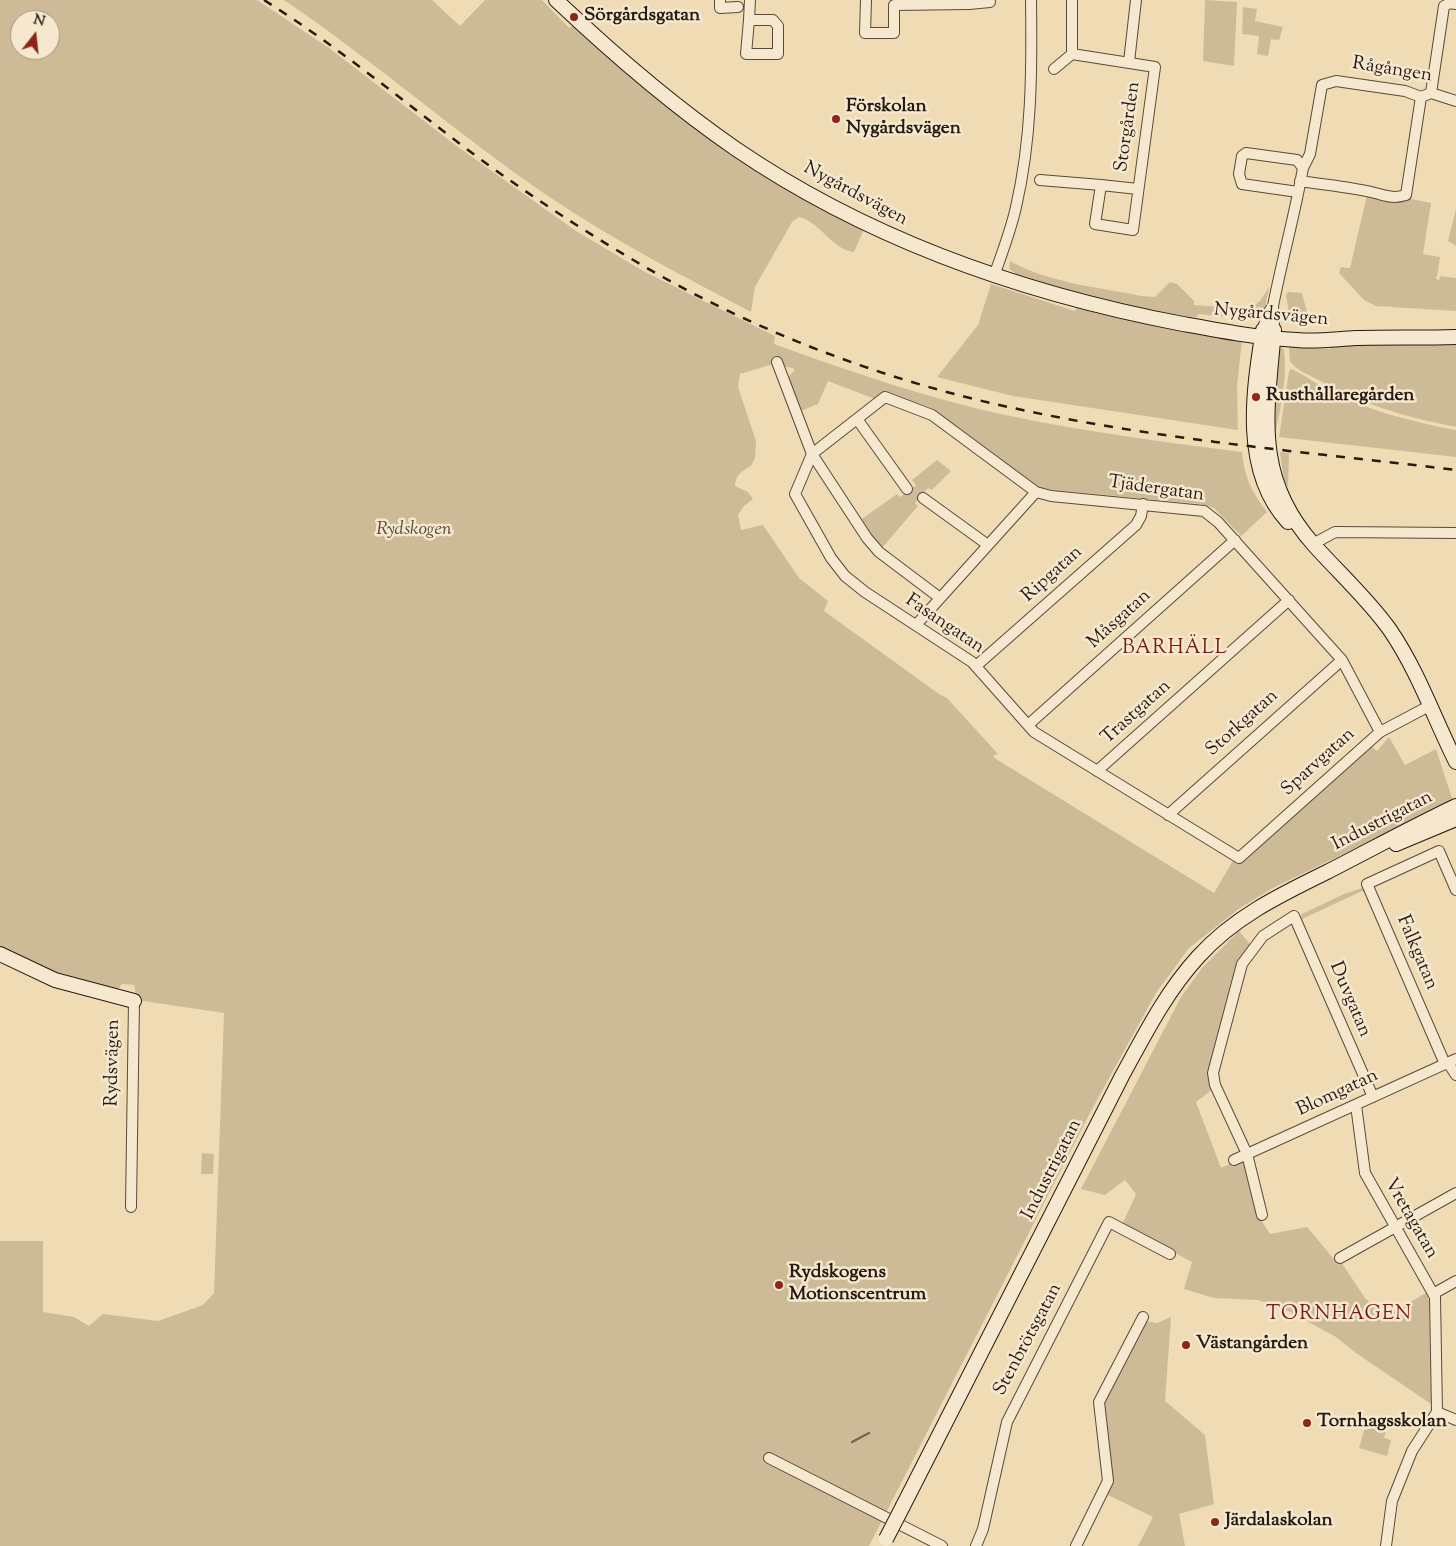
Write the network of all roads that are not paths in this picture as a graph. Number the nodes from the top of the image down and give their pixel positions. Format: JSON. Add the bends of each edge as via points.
{"nodes":[{"id":1,"x":556,"y":0,"type":"edge"},
{"id":2,"x":720,"y":0,"type":"edge"},
{"id":3,"x":750,"y":0,"type":"edge"},
{"id":4,"x":866,"y":0,"type":"edge"},
{"id":5,"x":1031,"y":0,"type":"edge"},
{"id":6,"x":1072,"y":0,"type":"edge"},
{"id":7,"x":1136,"y":0,"type":"edge"},
{"id":8,"x":893,"y":2,"type":"edge"},
{"id":9,"x":969,"y":2,"type":"edge"},
{"id":10,"x":990,"y":2,"type":"dead end"},
{"id":11,"x":1456,"y":4,"type":"edge"},
{"id":12,"x":738,"y":7,"type":"dead end"},
{"id":13,"x":749,"y":20,"type":"junction"},
{"id":14,"x":1072,"y":54,"type":"junction"},
{"id":15,"x":1129,"y":62,"type":"junction"},
{"id":16,"x":1054,"y":69,"type":"dead end"},
{"id":17,"x":1426,"y":95,"type":"junction"},
{"id":18,"x":1456,"y":101,"type":"edge"},
{"id":19,"x":1302,"y":168,"type":"junction"},
{"id":20,"x":1040,"y":180,"type":"dead end"},
{"id":21,"x":1300,"y":181,"type":"junction"},
{"id":22,"x":1101,"y":185,"type":"junction"},
{"id":23,"x":1138,"y":189,"type":"junction"},
{"id":24,"x":1298,"y":192,"type":"junction"},
{"id":25,"x":994,"y":276,"type":"junction"},
{"id":26,"x":1268,"y":333,"type":"junction"},
{"id":27,"x":1456,"y":337,"type":"edge"},
{"id":28,"x":777,"y":362,"type":"dead end"},
{"id":29,"x":857,"y":419,"type":"junction"},
{"id":30,"x":812,"y":454,"type":"junction"},
{"id":31,"x":907,"y":489,"type":"dead end"},
{"id":32,"x":1036,"y":492,"type":"junction"},
{"id":33,"x":923,"y":498,"type":"dead end"},
{"id":34,"x":1143,"y":504,"type":"junction"},
{"id":35,"x":1456,"y":533,"type":"edge"},
{"id":36,"x":1235,"y":540,"type":"junction"},
{"id":37,"x":1313,"y":544,"type":"junction"},
{"id":38,"x":988,"y":546,"type":"junction"},
{"id":39,"x":940,"y":598,"type":"junction"},
{"id":40,"x":1289,"y":600,"type":"junction"},
{"id":41,"x":916,"y":626,"type":"junction"},
{"id":42,"x":1342,"y":660,"type":"junction"},
{"id":43,"x":976,"y":666,"type":"junction"},
{"id":44,"x":1431,"y":705,"type":"junction"},
{"id":45,"x":1028,"y":725,"type":"junction"},
{"id":46,"x":1380,"y":732,"type":"junction"},
{"id":47,"x":1456,"y":762,"type":"edge"},
{"id":48,"x":1097,"y":771,"type":"junction"},
{"id":49,"x":1456,"y":806,"type":"edge"},
{"id":50,"x":1168,"y":815,"type":"junction"},
{"id":51,"x":1456,"y":819,"type":"edge"},
{"id":52,"x":1239,"y":858,"type":"joint"},
{"id":53,"x":1328,"y":871,"type":"junction"},
{"id":54,"x":1456,"y":890,"type":"edge"},
{"id":55,"x":0,"y":954,"type":"edge"},
{"id":56,"x":134,"y":1001,"type":"joint"},
{"id":57,"x":1450,"y":1062,"type":"edge"},
{"id":58,"x":1456,"y":1076,"type":"edge"},
{"id":59,"x":1373,"y":1097,"type":"junction"},
{"id":60,"x":1356,"y":1105,"type":"junction"},
{"id":61,"x":1248,"y":1154,"type":"junction"},
{"id":62,"x":1234,"y":1160,"type":"dead end"},
{"id":63,"x":1456,"y":1193,"type":"edge"},
{"id":64,"x":131,"y":1207,"type":"dead end"},
{"id":65,"x":1262,"y":1215,"type":"dead end"},
{"id":66,"x":1394,"y":1227,"type":"junction"},
{"id":67,"x":1170,"y":1254,"type":"dead end"},
{"id":68,"x":1340,"y":1258,"type":"dead end"},
{"id":69,"x":1456,"y":1281,"type":"edge"},
{"id":70,"x":1434,"y":1294,"type":"junction"},
{"id":71,"x":1143,"y":1317,"type":"dead end"},
{"id":72,"x":1437,"y":1412,"type":"junction"},
{"id":73,"x":1456,"y":1420,"type":"edge"},
{"id":74,"x":769,"y":1458,"type":"dead end"},
{"id":75,"x":884,"y":1542,"type":"edge"},
{"id":76,"x":942,"y":1546,"type":"edge"},
{"id":77,"x":976,"y":1546,"type":"edge"},
{"id":78,"x":1076,"y":1546,"type":"edge"},
{"id":79,"x":1386,"y":1546,"type":"edge"}],
"edges":[{"from":1,"to":25,"type":"street","name":"Nygårdsvägen","via":[[636,72],[737,150],[867,224],[936,255]]},
{"from":2,"to":12,"type":"street","via":[[720,8]]},
{"from":3,"to":13,"type":"street"},
{"from":4,"to":8,"type":"street","via":[[865,33],[894,33]]},
{"from":5,"to":25,"type":"street","via":[[1032,68],[1026,154],[1016,208]]},
{"from":6,"to":14,"type":"street"},
{"from":7,"to":15,"type":"street","name":"Storgården"},
{"from":8,"to":9,"type":"street"},
{"from":9,"to":10,"type":"street"},
{"from":11,"to":17,"type":"street","via":[[1444,6]]},
{"from":13,"to":13,"type":"street","via":[[773,20],[778,26],[778,54],[746,54]]},
{"from":14,"to":15,"type":"street","name":"Storgården"},
{"from":14,"to":16,"type":"street"},
{"from":15,"to":23,"type":"street","name":"Storgården","via":[[1155,67]]},
{"from":17,"to":18,"type":"street","name":"Rågången"},
{"from":17,"to":19,"type":"street","name":"Rågången","via":[[1336,81],[1322,85],[1310,154]]},
{"from":17,"to":21,"type":"street","via":[[1406,195],[1387,197]]},
{"from":19,"to":21,"type":"street"},
{"from":19,"to":24,"type":"street","via":[[1297,160],[1246,153],[1242,156],[1239,174],[1242,184]]},
{"from":20,"to":22,"type":"street","name":"Storgården"},
{"from":21,"to":24,"type":"street"},
{"from":22,"to":23,"type":"street","name":"Storgården"},
{"from":22,"to":23,"type":"street","name":"Storgården","via":[[1095,224],[1133,230]]},
{"from":24,"to":26,"type":"street"},
{"from":25,"to":26,"type":"street","name":"Nygårdsvägen","via":[[1085,303],[1187,324],[1202,323]]},
{"from":26,"to":27,"type":"street","name":"Nygårdsvägen","via":[[1353,338]]},
{"from":26,"to":37,"type":"street","via":[[1268,450],[1278,488]]},
{"from":28,"to":30,"type":"street"},
{"from":29,"to":30,"type":"street","name":"Tjädergatan"},
{"from":29,"to":31,"type":"street"},
{"from":29,"to":32,"type":"street","name":"Tjädergatan","via":[[885,397],[923,410]]},
{"from":30,"to":39,"type":"street","via":[[879,552]]},
{"from":30,"to":41,"type":"street","name":"Fasangatan","via":[[795,494],[831,558],[854,585]]},
{"from":32,"to":34,"type":"street","name":"Tjädergatan"},
{"from":32,"to":38,"type":"street"},
{"from":33,"to":38,"type":"street"},
{"from":34,"to":36,"type":"street","name":"Tjädergatan","via":[[1204,511]]},
{"from":34,"to":43,"type":"street","name":"Ripgatan","via":[[1136,525]]},
{"from":35,"to":37,"type":"street","via":[[1335,532]]},
{"from":36,"to":40,"type":"street","name":"Tjädergatan"},
{"from":36,"to":45,"type":"street","name":"Måsgatan"},
{"from":37,"to":44,"type":"street","via":[[1388,628]]},
{"from":38,"to":39,"type":"street"},
{"from":39,"to":41,"type":"street"},
{"from":40,"to":42,"type":"street","name":"Tjädergatan"},
{"from":40,"to":48,"type":"street","name":"Trastgatan"},
{"from":41,"to":43,"type":"street","name":"Fasangatan"},
{"from":42,"to":46,"type":"street","name":"Tjädergatan"},
{"from":42,"to":50,"type":"street","name":"Storkgatan"},
{"from":43,"to":45,"type":"street","name":"Fasangatan"},
{"from":44,"to":46,"type":"street","name":"Sparvgatan"},
{"from":44,"to":47,"type":"street"},
{"from":45,"to":48,"type":"street","name":"Fasangatan"},
{"from":46,"to":52,"type":"street","name":"Sparvgatan"},
{"from":48,"to":50,"type":"street","name":"Fasangatan"},
{"from":49,"to":53,"type":"street","name":"Industrigatan"},
{"from":50,"to":52,"type":"street","name":"Fasangatan"},
{"from":51,"to":53,"type":"street","name":"Industrigatan"},
{"from":53,"to":75,"type":"street","name":"Industrigatan","bridge":true,"via":[[1268,901],[1236,922],[1198,956],[1164,1000]]},
{"from":54,"to":57,"type":"street","name":"Falkgatan","via":[[1439,851],[1367,884]]},
{"from":55,"to":56,"type":"street","name":"Rydsvägen","via":[[56,980]]},
{"from":56,"to":64,"type":"street","name":"Rydsvägen"},
{"from":57,"to":58,"type":"street","name":"Falkgatan"},
{"from":57,"to":59,"type":"street","name":"Blomgatan"},
{"from":59,"to":60,"type":"street","name":"Blomgatan"},
{"from":59,"to":61,"type":"street","name":"Duvgatan","via":[[1294,916],[1262,936],[1245,959],[1213,1068],[1215,1085]]},
{"from":60,"to":61,"type":"street","name":"Blomgatan"},
{"from":60,"to":66,"type":"street","name":"Vretagatan","via":[[1365,1173]]},
{"from":61,"to":62,"type":"street","name":"Blomgatan"},
{"from":61,"to":65,"type":"street"},
{"from":63,"to":66,"type":"street"},
{"from":66,"to":68,"type":"street"},
{"from":66,"to":70,"type":"street","name":"Vretagatan"},
{"from":67,"to":77,"type":"street","name":"Stenbrötsgatan","via":[[1109,1222],[1009,1416],[984,1529]]},
{"from":69,"to":70,"type":"street"},
{"from":70,"to":72,"type":"street","name":"Vretagatan"},
{"from":71,"to":78,"type":"street","via":[[1099,1402],[1108,1481]]},
{"from":72,"to":73,"type":"street"},
{"from":72,"to":79,"type":"street","via":[[1412,1451],[1392,1501]]},
{"from":74,"to":76,"type":"street"}]}
